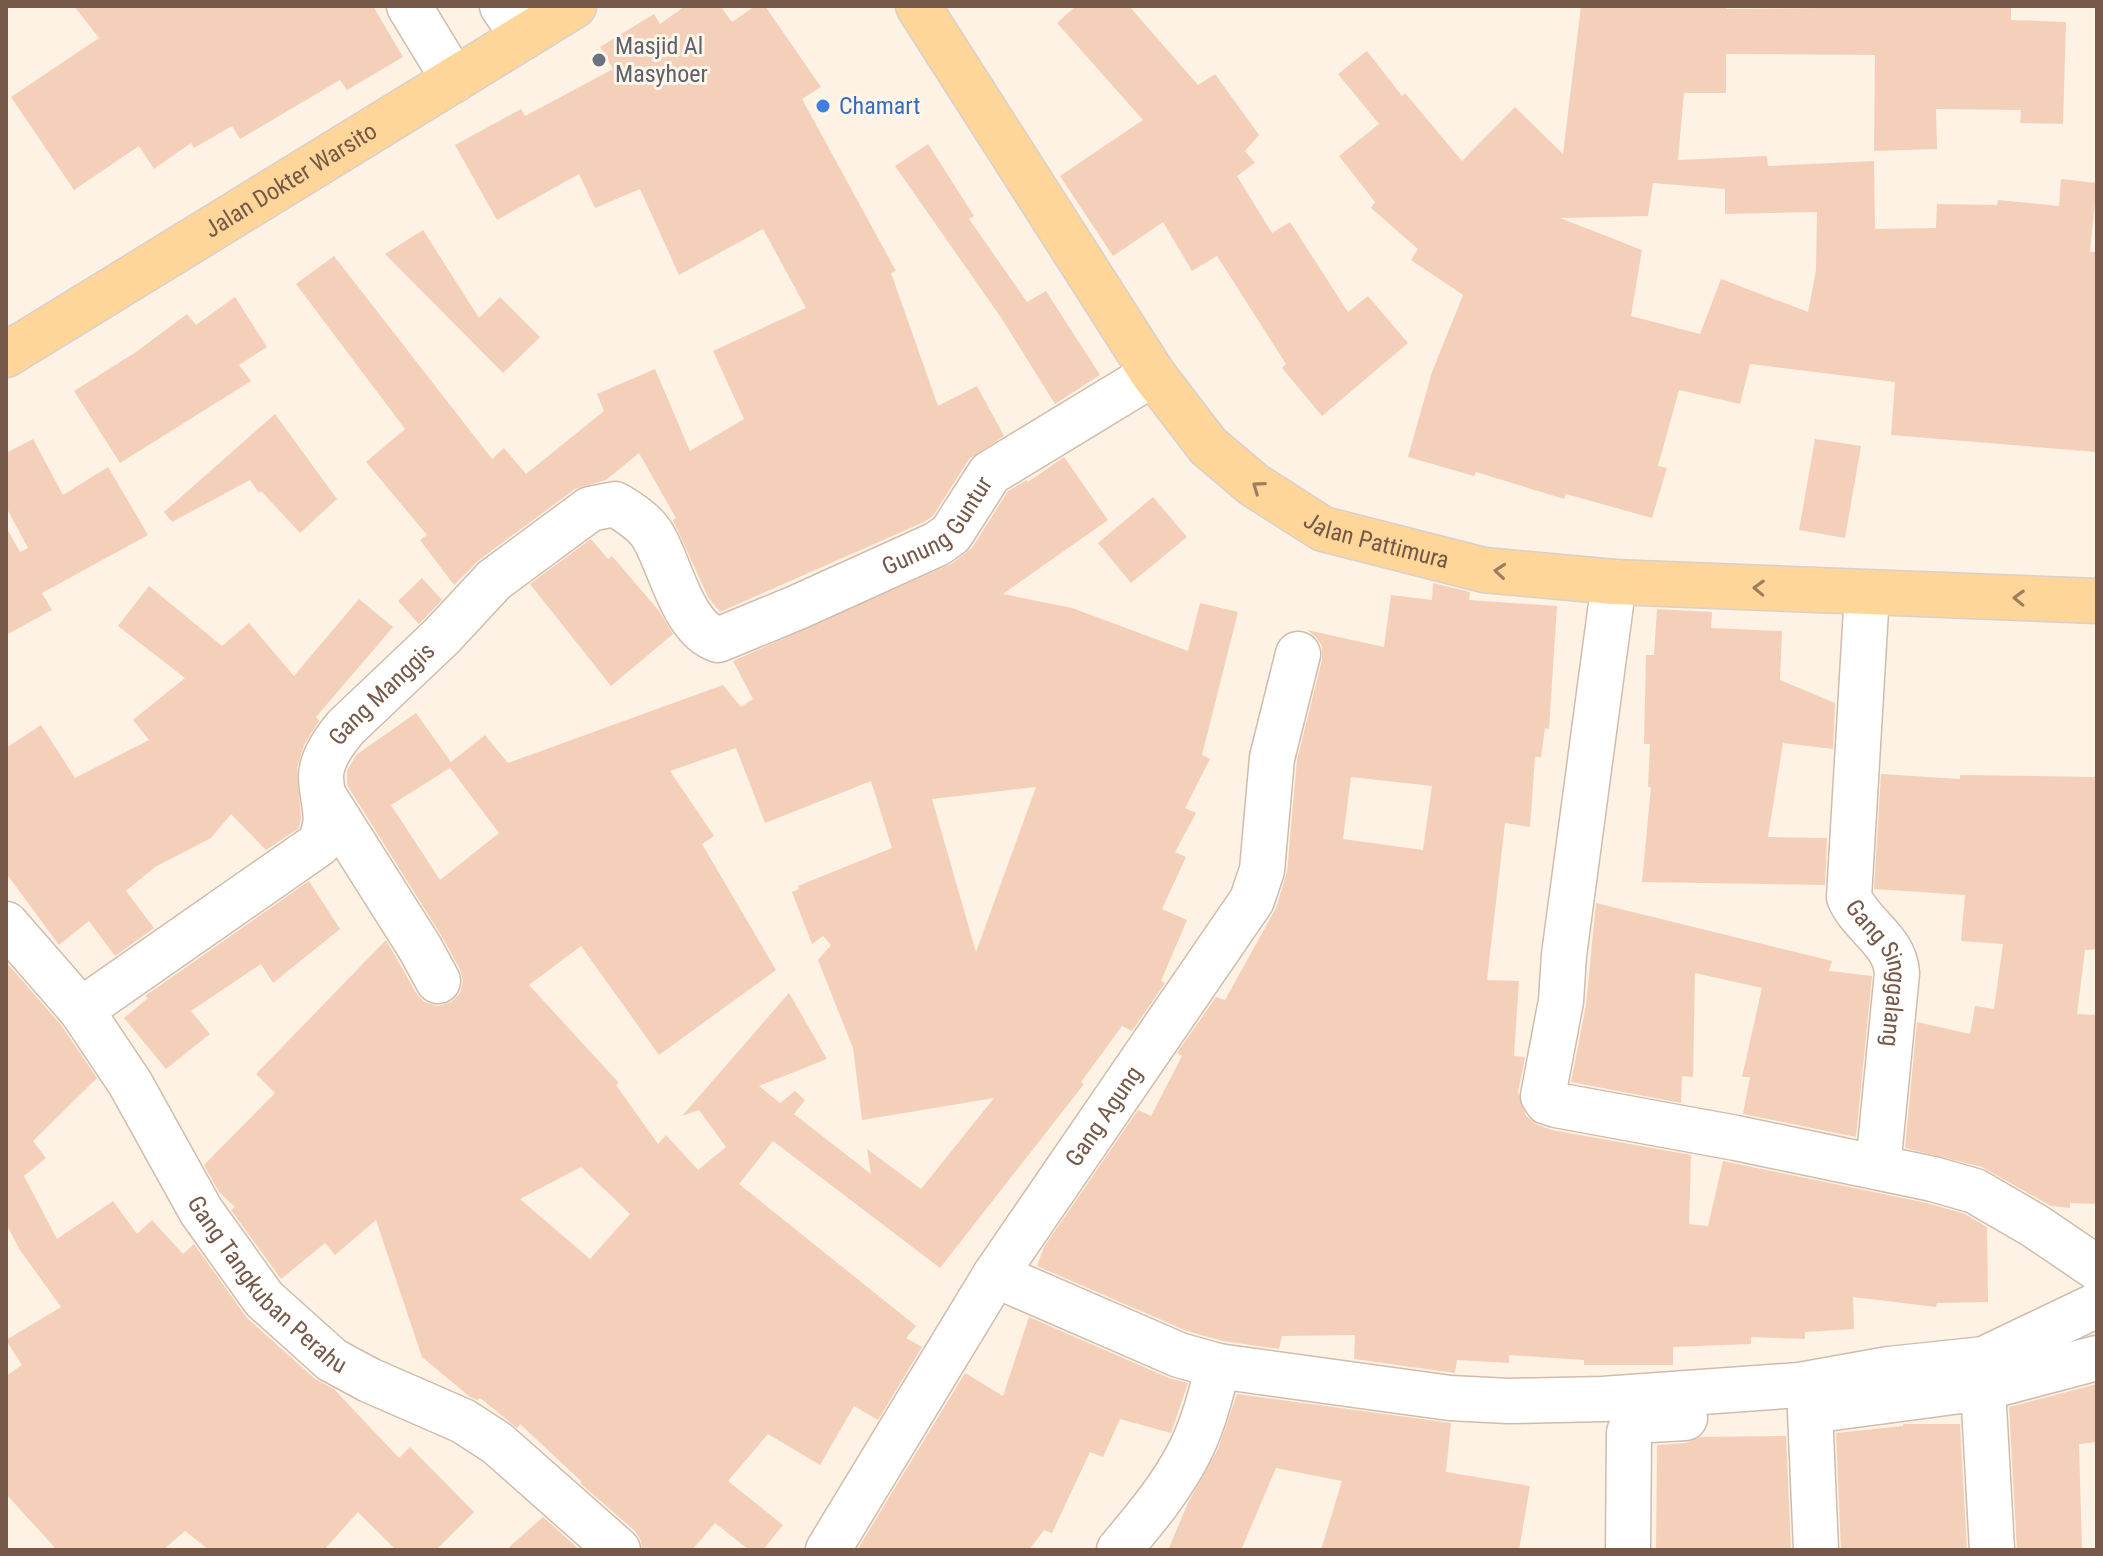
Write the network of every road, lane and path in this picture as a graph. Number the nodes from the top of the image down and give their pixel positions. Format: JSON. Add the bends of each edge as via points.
{"nodes":[{"id":1,"x":409,"y":6,"type":"edge"},
{"id":2,"x":574,"y":6,"type":"edge"},
{"id":3,"x":918,"y":6,"type":"edge"},
{"id":4,"x":513,"y":22,"type":"edge"},
{"id":5,"x":454,"y":80,"type":"junction"},
{"id":6,"x":6,"y":355,"type":"edge"},
{"id":7,"x":1153,"y":374,"type":"junction"},
{"id":8,"x":1614,"y":582,"type":"junction"},
{"id":9,"x":1867,"y":593,"type":"junction"},
{"id":10,"x":2097,"y":601,"type":"edge"},
{"id":11,"x":703,"y":634,"type":"joint"},
{"id":12,"x":1298,"y":654,"type":"dead end"},
{"id":13,"x":324,"y":796,"type":"junction"},
{"id":14,"x":10,"y":938,"type":"edge"},
{"id":15,"x":438,"y":981,"type":"dead end"},
{"id":16,"x":81,"y":1010,"type":"junction"},
{"id":17,"x":1878,"y":1167,"type":"junction"},
{"id":18,"x":2097,"y":1268,"type":"edge"},
{"id":19,"x":995,"y":1275,"type":"junction"},
{"id":20,"x":2097,"y":1305,"type":"edge"},
{"id":21,"x":2097,"y":1358,"type":"edge"},
{"id":22,"x":1218,"y":1366,"type":"junction"},
{"id":23,"x":1983,"y":1388,"type":"junction"},
{"id":24,"x":1603,"y":1399,"type":"junction"},
{"id":25,"x":1810,"y":1411,"type":"junction"},
{"id":26,"x":618,"y":1550,"type":"edge"},
{"id":27,"x":828,"y":1550,"type":"edge"},
{"id":28,"x":1119,"y":1550,"type":"edge"},
{"id":29,"x":1602,"y":1550,"type":"edge"},
{"id":30,"x":1628,"y":1550,"type":"edge"},
{"id":31,"x":1816,"y":1550,"type":"edge"},
{"id":32,"x":1992,"y":1550,"type":"edge"}],
"edges":[{"from":1,"to":5,"type":"street"},
{"from":2,"to":4,"type":"main road","name":"Jalan Dokter Warsito"},
{"from":3,"to":7,"type":"main road","name":"Jalan Pattimura"},
{"from":4,"to":5,"type":"main road","name":"Jalan Dokter Warsito"},
{"from":5,"to":6,"type":"main road","name":"Jalan Dokter Warsito"},
{"from":8,"to":7,"type":"main road","name":"Jalan Pattimura","one_way":true,"via":[[1484,570],[1323,529],[1254,485],[1208,446]]},
{"from":7,"to":11,"type":"street","name":"Gunung Guntur","via":[[990,473],[951,534],[937,544],[718,640]]},
{"from":9,"to":8,"type":"main road","name":"Jalan Pattimura","one_way":true},
{"from":8,"to":17,"type":"street","via":[[1561,1001],[1543,1096],[1556,1105]]},
{"from":10,"to":9,"type":"main road","name":"Jalan Pattimura","one_way":true},
{"from":9,"to":17,"type":"street","name":"Gang Singgalang","via":[[1849,897],[1855,912],[1897,959]]},
{"from":11,"to":13,"type":"street","name":"Gang Manggis","via":[[652,533],[615,504],[590,509],[494,580],[346,727],[334,741],[321,774]]},
{"from":12,"to":19,"type":"street","name":"Gang Agung","via":[[1272,758],[1262,870],[1252,900]]},
{"from":13,"to":15,"type":"street"},
{"from":13,"to":16,"type":"street","name":"Gang Manggis","via":[[326,830],[319,844]]},
{"from":14,"to":16,"type":"street","name":"Gang Tangkuban Perahu"},
{"from":16,"to":26,"type":"street","name":"Gang Tangkuban Perahu","via":[[130,1083],[201,1211],[264,1299],[332,1360],[463,1421],[497,1443]]},
{"from":17,"to":18,"type":"street","via":[[1975,1191]]},
{"from":19,"to":22,"type":"street","via":[[1179,1355]]},
{"from":19,"to":27,"type":"street","name":"Gang Agung"},
{"from":20,"to":24,"type":"street","via":[[1984,1359],[1800,1385]]},
{"from":21,"to":23,"type":"street"},
{"from":22,"to":24,"type":"street","via":[[1450,1398]]},
{"from":22,"to":28,"type":"street","via":[[1190,1451]]},
{"from":23,"to":25,"type":"street"},
{"from":23,"to":32,"type":"street"},
{"from":24,"to":29,"type":"street"},
{"from":25,"to":30,"type":"street","via":[[1633,1421]]},
{"from":25,"to":31,"type":"street"}]}
